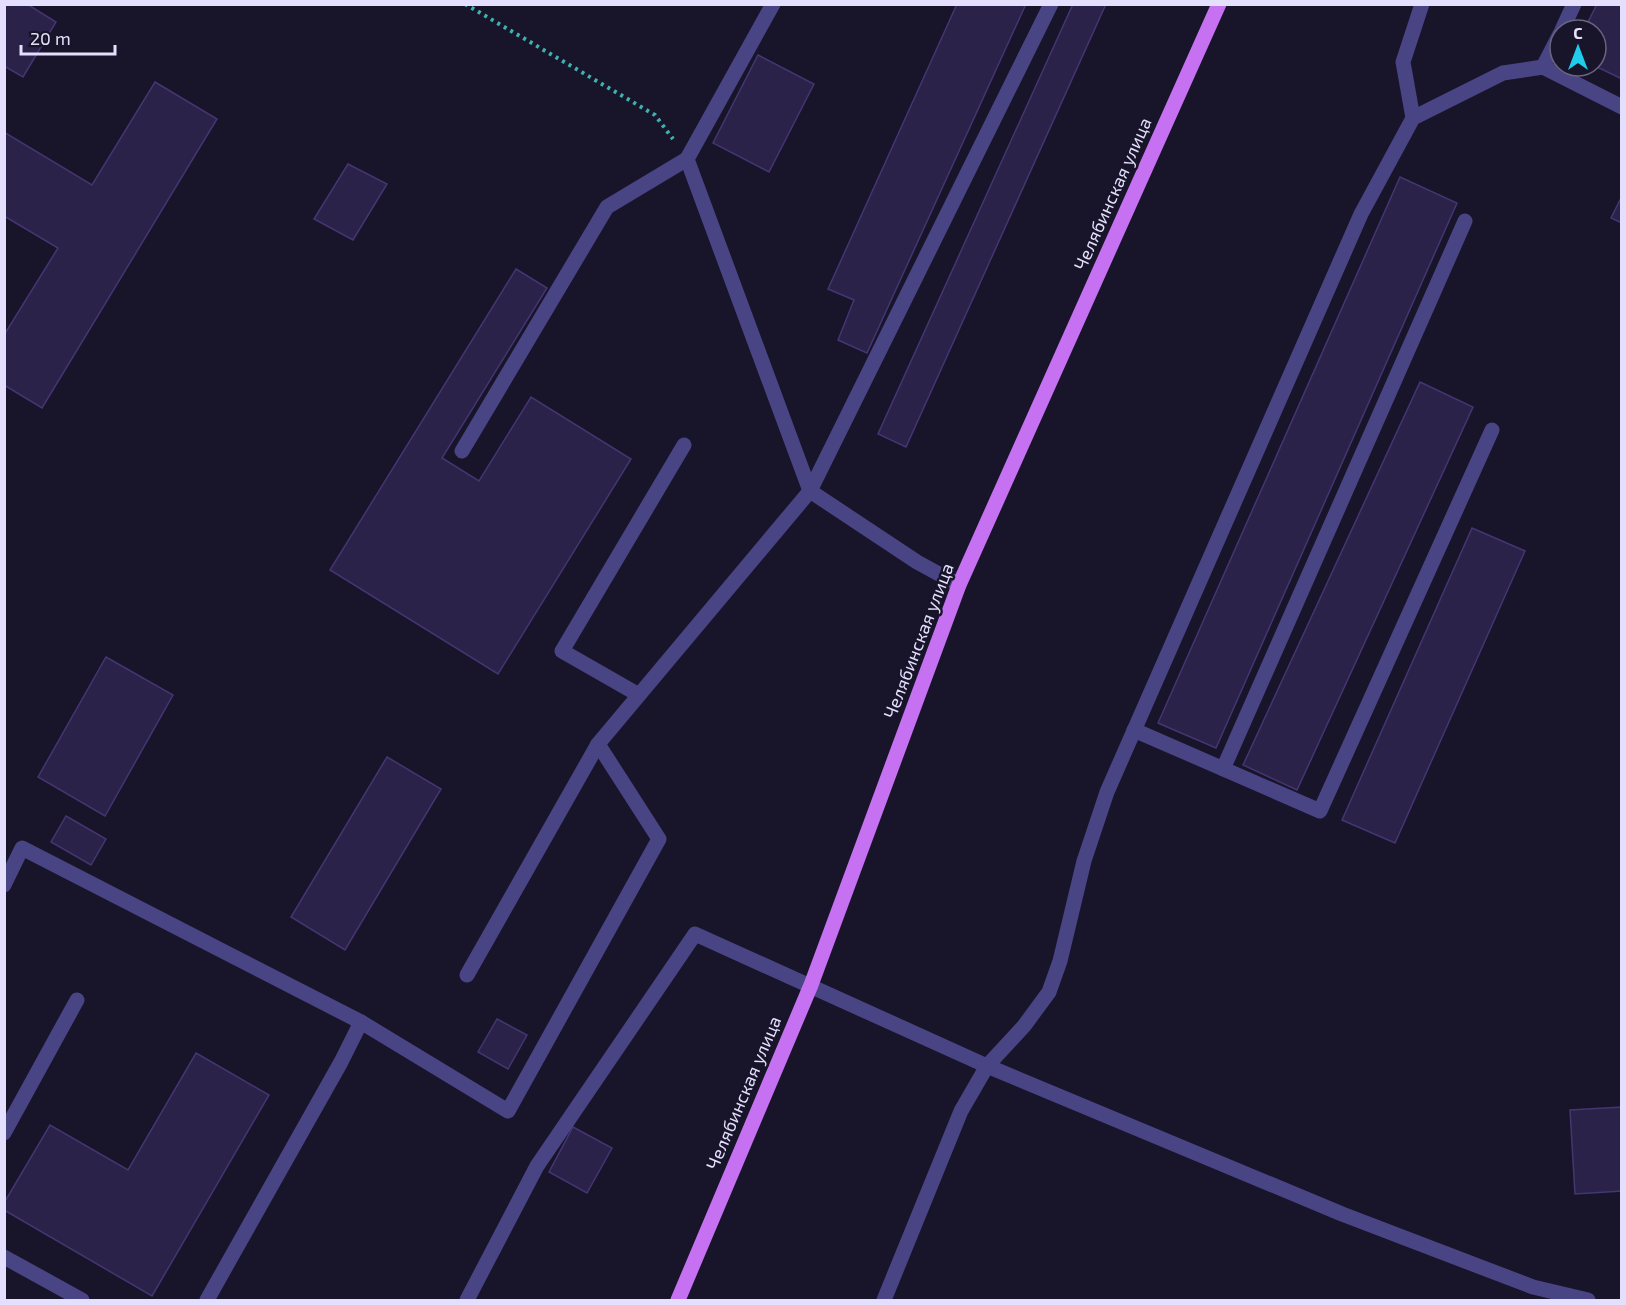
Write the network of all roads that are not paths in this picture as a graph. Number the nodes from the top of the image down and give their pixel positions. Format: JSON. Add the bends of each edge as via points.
{"nodes":[{"id":1,"x":773,"y":4,"type":"edge"},
{"id":2,"x":1051,"y":4,"type":"edge"},
{"id":3,"x":1219,"y":4,"type":"edge"},
{"id":4,"x":1422,"y":4,"type":"edge"},
{"id":5,"x":1574,"y":4,"type":"edge"},
{"id":6,"x":1568,"y":18,"type":"edge"},
{"id":7,"x":1548,"y":58,"type":"edge"},
{"id":8,"x":1543,"y":68,"type":"junction"},
{"id":9,"x":1621,"y":106,"type":"edge"},
{"id":10,"x":1413,"y":118,"type":"junction"},
{"id":11,"x":687,"y":159,"type":"junction"},
{"id":12,"x":1465,"y":221,"type":"dead end"},
{"id":13,"x":1492,"y":430,"type":"dead end"},
{"id":14,"x":684,"y":446,"type":"dead end"},
{"id":15,"x":462,"y":451,"type":"dead end"},
{"id":16,"x":810,"y":491,"type":"junction"},
{"id":17,"x":959,"y":585,"type":"junction"},
{"id":18,"x":639,"y":695,"type":"junction"},
{"id":19,"x":1134,"y":730,"type":"junction"},
{"id":20,"x":598,"y":744,"type":"junction"},
{"id":21,"x":1223,"y":769,"type":"junction"},
{"id":22,"x":4,"y":885,"type":"edge"},
{"id":23,"x":467,"y":975,"type":"dead end"},
{"id":24,"x":811,"y":985,"type":"junction"},
{"id":25,"x":77,"y":1000,"type":"dead end"},
{"id":26,"x":361,"y":1022,"type":"junction"},
{"id":27,"x":987,"y":1066,"type":"junction"},
{"id":28,"x":4,"y":1133,"type":"edge"},
{"id":29,"x":4,"y":1257,"type":"edge"},
{"id":30,"x":82,"y":1300,"type":"edge"},
{"id":31,"x":207,"y":1300,"type":"edge"},
{"id":32,"x":467,"y":1300,"type":"edge"},
{"id":33,"x":678,"y":1300,"type":"edge"},
{"id":34,"x":884,"y":1300,"type":"edge"},
{"id":35,"x":1588,"y":1300,"type":"edge"}],
"edges":[{"from":1,"to":11,"type":"lane"},
{"from":2,"to":16,"type":"lane"},
{"from":3,"to":17,"type":"main road","name":"Челябинская улица"},
{"from":4,"to":10,"type":"lane","via":[[1403,62]]},
{"from":5,"to":6,"type":"lane"},
{"from":7,"to":8,"type":"lane"},
{"from":8,"to":9,"type":"lane"},
{"from":8,"to":10,"type":"lane","via":[[1503,73]]},
{"from":10,"to":19,"type":"lane","via":[[1361,214]]},
{"from":11,"to":15,"type":"lane","via":[[608,207]]},
{"from":11,"to":16,"type":"lane"},
{"from":12,"to":21,"type":"lane"},
{"from":13,"to":21,"type":"lane","via":[[1320,811]]},
{"from":14,"to":18,"type":"lane","via":[[562,651]]},
{"from":16,"to":17,"type":"lane"},
{"from":16,"to":18,"type":"lane"},
{"from":17,"to":24,"type":"main road","name":"Челябинская улица"},
{"from":18,"to":20,"type":"lane"},
{"from":19,"to":21,"type":"lane"},
{"from":19,"to":27,"type":"lane","via":[[1107,792],[1084,861],[1049,992]]},
{"from":20,"to":23,"type":"lane"},
{"from":20,"to":26,"type":"lane","via":[[659,839],[508,1111]]},
{"from":22,"to":26,"type":"lane","via":[[22,848]]},
{"from":24,"to":27,"type":"lane"},
{"from":24,"to":32,"type":"lane","via":[[695,934],[537,1166]]},
{"from":24,"to":33,"type":"main road","name":"Челябинская улица"},
{"from":25,"to":28,"type":"lane"},
{"from":26,"to":31,"type":"lane"},
{"from":27,"to":34,"type":"lane","via":[[961,1111]]},
{"from":27,"to":35,"type":"lane","via":[[1342,1214],[1533,1287]]},
{"from":29,"to":30,"type":"lane"}]}
